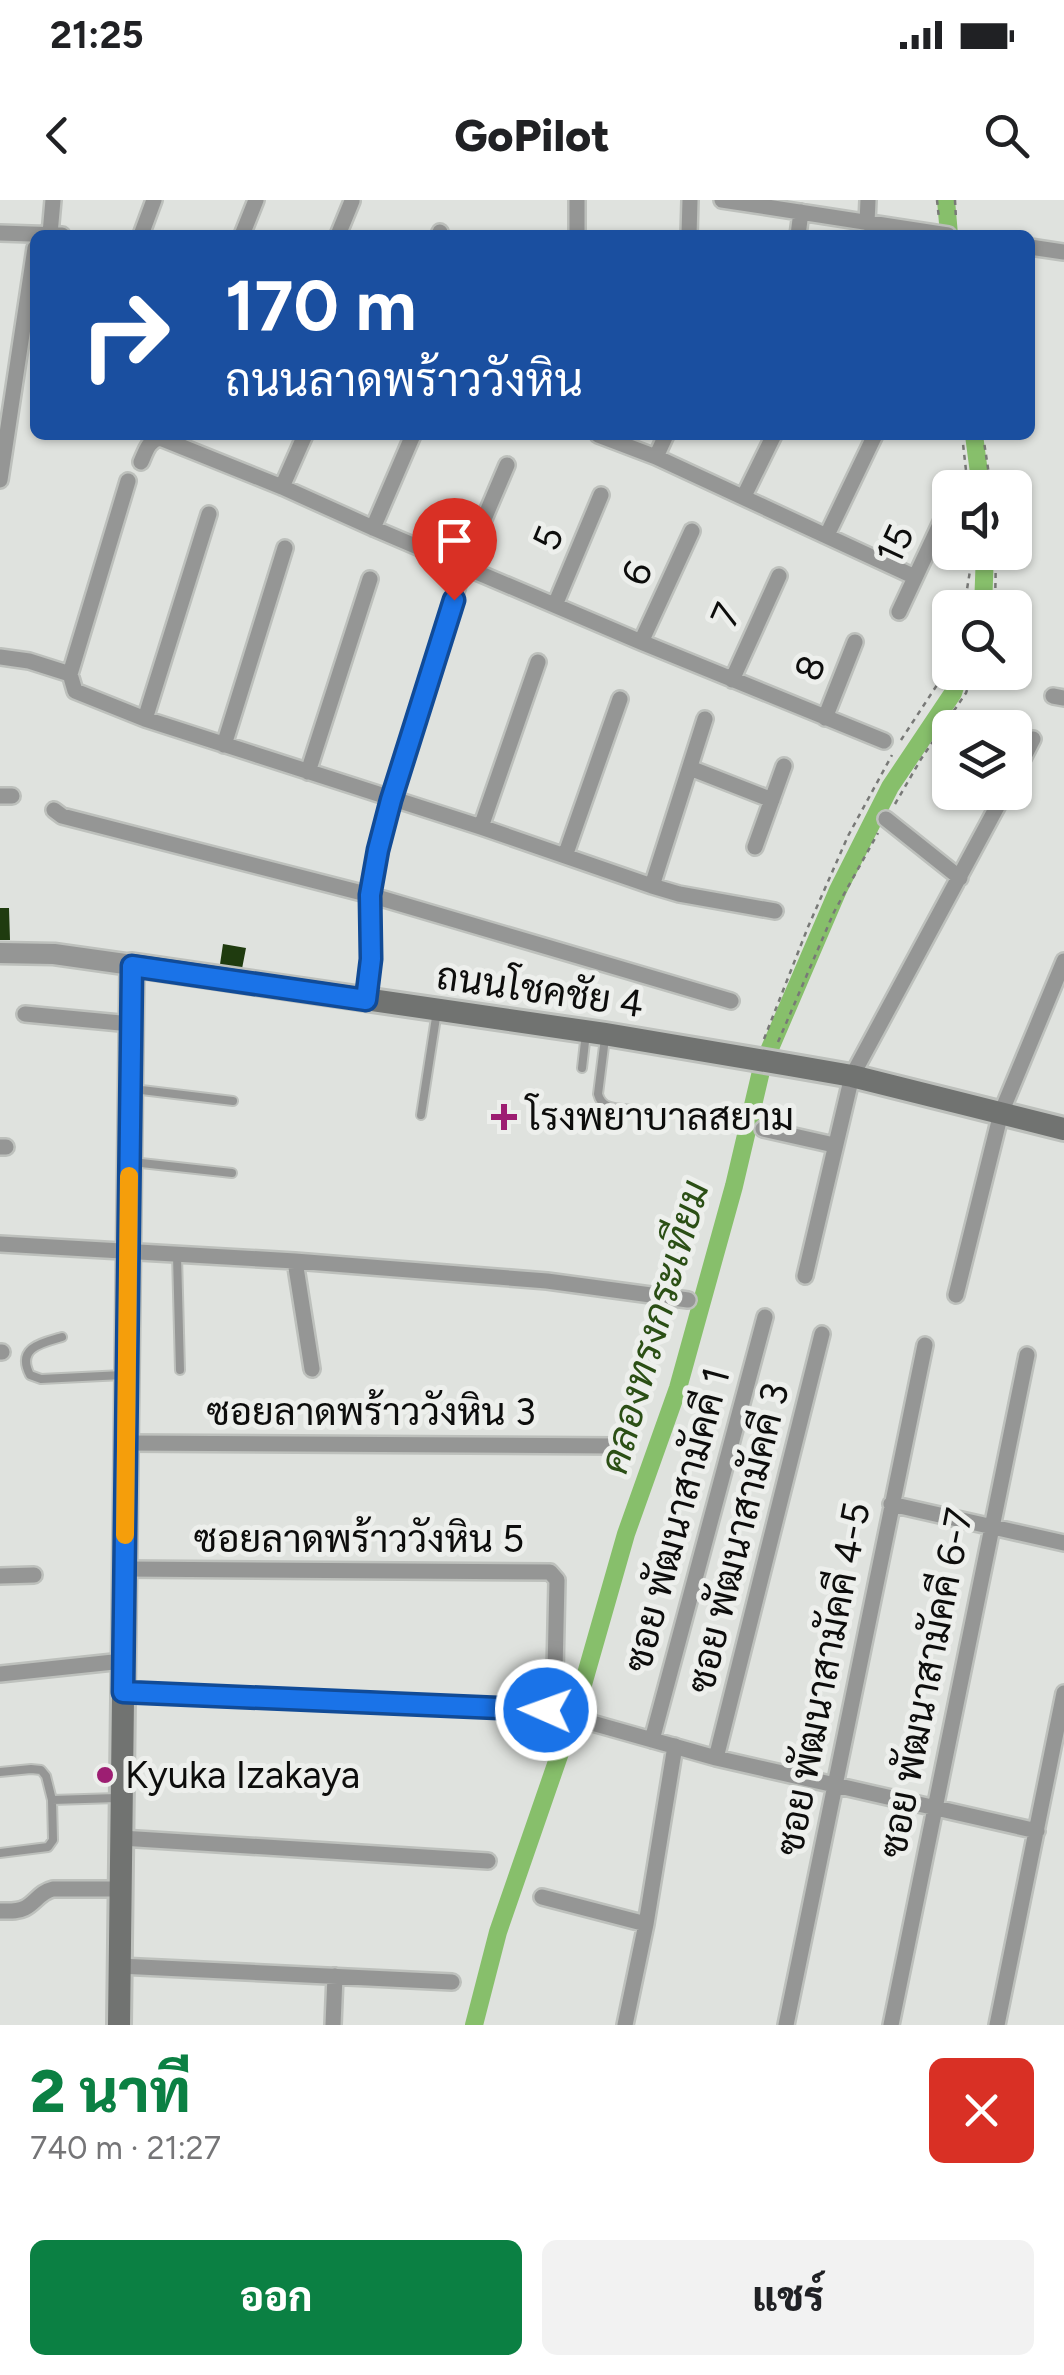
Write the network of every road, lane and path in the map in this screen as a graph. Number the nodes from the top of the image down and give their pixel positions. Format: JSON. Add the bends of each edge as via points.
{"nodes":[{"id":1,"x":53,"y":200,"type":"edge"},
{"id":2,"x":154,"y":200,"type":"edge"},
{"id":3,"x":256,"y":200,"type":"edge"},
{"id":4,"x":577,"y":200,"type":"edge"},
{"id":5,"x":690,"y":200,"type":"edge"},
{"id":6,"x":722,"y":200,"type":"edge"},
{"id":7,"x":868,"y":200,"type":"edge"},
{"id":8,"x":956,"y":200,"type":"edge"},
{"id":9,"x":352,"y":201,"type":"edge"},
{"id":10,"x":750,"y":202,"type":"edge"},
{"id":11,"x":801,"y":212,"type":"junction"},
{"id":12,"x":956,"y":218,"type":"dead end"},
{"id":13,"x":867,"y":223,"type":"junction"},
{"id":14,"x":46,"y":230,"type":"edge"},
{"id":15,"x":142,"y":230,"type":"edge"},
{"id":16,"x":244,"y":230,"type":"edge"},
{"id":17,"x":340,"y":230,"type":"edge"},
{"id":18,"x":577,"y":230,"type":"edge"},
{"id":19,"x":689,"y":230,"type":"edge"},
{"id":20,"x":799,"y":230,"type":"edge"},
{"id":21,"x":917,"y":230,"type":"edge"},
{"id":22,"x":0,"y":234,"type":"edge"},
{"id":23,"x":30,"y":236,"type":"edge"},
{"id":24,"x":1035,"y":248,"type":"edge"},
{"id":25,"x":1064,"y":252,"type":"edge"},
{"id":26,"x":30,"y":314,"type":"edge"},
{"id":27,"x":153,"y":440,"type":"edge"},
{"id":28,"x":165,"y":440,"type":"edge"},
{"id":29,"x":200,"y":440,"type":"edge"},
{"id":30,"x":303,"y":440,"type":"edge"},
{"id":31,"x":412,"y":440,"type":"edge"},
{"id":32,"x":611,"y":440,"type":"edge"},
{"id":33,"x":664,"y":440,"type":"edge"},
{"id":34,"x":772,"y":440,"type":"edge"},
{"id":35,"x":873,"y":440,"type":"edge"},
{"id":36,"x":963,"y":440,"type":"edge"},
{"id":37,"x":984,"y":440,"type":"edge"},
{"id":38,"x":194,"y":452,"type":"junction"},
{"id":39,"x":656,"y":457,"type":"junction"},
{"id":40,"x":141,"y":462,"type":"dead end"},
{"id":41,"x":508,"y":465,"type":"dead end"},
{"id":42,"x":966,"y":470,"type":"edge"},
{"id":43,"x":988,"y":470,"type":"edge"},
{"id":44,"x":0,"y":480,"type":"edge"},
{"id":45,"x":128,"y":481,"type":"dead end"},
{"id":46,"x":282,"y":487,"type":"junction"},
{"id":47,"x":601,"y":495,"type":"dead end"},
{"id":48,"x":744,"y":496,"type":"junction"},
{"id":49,"x":209,"y":514,"type":"dead end"},
{"id":50,"x":373,"y":528,"type":"junction"},
{"id":51,"x":692,"y":531,"type":"dead end"},
{"id":52,"x":827,"y":535,"type":"junction"},
{"id":53,"x":932,"y":541,"type":"edge"},
{"id":54,"x":285,"y":548,"type":"dead end"},
{"id":55,"x":464,"y":566,"type":"junction"},
{"id":56,"x":779,"y":576,"type":"dead end"},
{"id":57,"x":915,"y":577,"type":"junction"},
{"id":58,"x":370,"y":578,"type":"dead end"},
{"id":59,"x":555,"y":606,"type":"junction"},
{"id":60,"x":899,"y":612,"type":"dead end"},
{"id":61,"x":640,"y":642,"type":"junction"},
{"id":62,"x":855,"y":642,"type":"dead end"},
{"id":63,"x":0,"y":657,"type":"edge"},
{"id":64,"x":538,"y":662,"type":"dead end"},
{"id":65,"x":70,"y":674,"type":"junction"},
{"id":66,"x":732,"y":680,"type":"junction"},
{"id":67,"x":934,"y":690,"type":"edge"},
{"id":68,"x":967,"y":690,"type":"edge"},
{"id":69,"x":620,"y":700,"type":"dead end"},
{"id":70,"x":825,"y":718,"type":"junction"},
{"id":71,"x":145,"y":719,"type":"junction"},
{"id":72,"x":705,"y":720,"type":"dead end"},
{"id":73,"x":1034,"y":739,"type":"dead end"},
{"id":74,"x":884,"y":741,"type":"dead end"},
{"id":75,"x":1032,"y":743,"type":"edge"},
{"id":76,"x":224,"y":745,"type":"junction"},
{"id":77,"x":784,"y":766,"type":"dead end"},
{"id":78,"x":690,"y":768,"type":"junction"},
{"id":79,"x":308,"y":772,"type":"junction"},
{"id":80,"x":391,"y":800,"type":"junction"},
{"id":81,"x":772,"y":800,"type":"junction"},
{"id":82,"x":54,"y":810,"type":"dead end"},
{"id":83,"x":996,"y":810,"type":"edge"},
{"id":84,"x":886,"y":820,"type":"junction"},
{"id":85,"x":481,"y":828,"type":"junction"},
{"id":86,"x":755,"y":848,"type":"dead end"},
{"id":87,"x":565,"y":856,"type":"junction"},
{"id":88,"x":960,"y":878,"type":"junction"},
{"id":89,"x":652,"y":886,"type":"junction"},
{"id":90,"x":370,"y":895,"type":"junction"},
{"id":91,"x":775,"y":911,"type":"dead end"},
{"id":92,"x":0,"y":953,"type":"edge"},
{"id":93,"x":1064,"y":961,"type":"edge"},
{"id":94,"x":132,"y":966,"type":"junction"},
{"id":95,"x":366,"y":1000,"type":"junction"},
{"id":96,"x":731,"y":1001,"type":"dead end"},
{"id":97,"x":438,"y":1010,"type":"junction"},
{"id":98,"x":25,"y":1014,"type":"dead end"},
{"id":99,"x":131,"y":1024,"type":"junction"},
{"id":100,"x":596,"y":1033,"type":"junction"},
{"id":101,"x":764,"y":1061,"type":"junction"},
{"id":102,"x":582,"y":1068,"type":"dead end"},
{"id":103,"x":852,"y":1076,"type":"junction"},
{"id":104,"x":130,"y":1089,"type":"junction"},
{"id":105,"x":598,"y":1094,"type":"junction"},
{"id":106,"x":233,"y":1100,"type":"dead end"},
{"id":107,"x":587,"y":1100,"type":"dead end"},
{"id":108,"x":634,"y":1110,"type":"dead end"},
{"id":109,"x":1001,"y":1113,"type":"junction"},
{"id":110,"x":421,"y":1115,"type":"dead end"},
{"id":111,"x":1064,"y":1128,"type":"edge"},
{"id":112,"x":763,"y":1129,"type":"dead end"},
{"id":113,"x":834,"y":1145,"type":"junction"},
{"id":114,"x":130,"y":1162,"type":"junction"},
{"id":115,"x":232,"y":1173,"type":"dead end"},
{"id":116,"x":0,"y":1244,"type":"edge"},
{"id":117,"x":128,"y":1252,"type":"junction"},
{"id":118,"x":177,"y":1254,"type":"junction"},
{"id":119,"x":295,"y":1261,"type":"junction"},
{"id":120,"x":805,"y":1276,"type":"dead end"},
{"id":121,"x":956,"y":1295,"type":"dead end"},
{"id":122,"x":688,"y":1300,"type":"dead end"},
{"id":123,"x":765,"y":1317,"type":"dead end"},
{"id":124,"x":822,"y":1334,"type":"dead end"},
{"id":125,"x":62,"y":1337,"type":"dead end"},
{"id":126,"x":925,"y":1346,"type":"dead end"},
{"id":127,"x":1027,"y":1355,"type":"dead end"},
{"id":128,"x":312,"y":1369,"type":"dead end"},
{"id":129,"x":180,"y":1370,"type":"dead end"},
{"id":130,"x":127,"y":1374,"type":"junction"},
{"id":131,"x":126,"y":1443,"type":"junction"},
{"id":132,"x":616,"y":1446,"type":"dead end"},
{"id":133,"x":891,"y":1504,"type":"junction"},
{"id":134,"x":991,"y":1526,"type":"junction"},
{"id":135,"x":1064,"y":1542,"type":"edge"},
{"id":136,"x":124,"y":1569,"type":"junction"},
{"id":137,"x":34,"y":1575,"type":"dead end"},
{"id":138,"x":0,"y":1576,"type":"edge"},
{"id":139,"x":124,"y":1661,"type":"junction"},
{"id":140,"x":555,"y":1671,"type":"dead end"},
{"id":141,"x":0,"y":1674,"type":"edge"},
{"id":142,"x":123,"y":1692,"type":"junction"},
{"id":143,"x":1064,"y":1693,"type":"edge"},
{"id":144,"x":652,"y":1740,"type":"junction"},
{"id":145,"x":675,"y":1746,"type":"junction"},
{"id":146,"x":716,"y":1758,"type":"junction"},
{"id":147,"x":0,"y":1772,"type":"edge"},
{"id":148,"x":834,"y":1786,"type":"junction"},
{"id":149,"x":122,"y":1798,"type":"junction"},
{"id":150,"x":52,"y":1800,"type":"junction"},
{"id":151,"x":934,"y":1809,"type":"junction"},
{"id":152,"x":1037,"y":1831,"type":"junction"},
{"id":153,"x":121,"y":1838,"type":"junction"},
{"id":154,"x":0,"y":1853,"type":"edge"},
{"id":155,"x":488,"y":1861,"type":"dead end"},
{"id":156,"x":120,"y":1889,"type":"junction"},
{"id":157,"x":542,"y":1897,"type":"dead end"},
{"id":158,"x":0,"y":1911,"type":"edge"},
{"id":159,"x":646,"y":1924,"type":"junction"},
{"id":160,"x":119,"y":1966,"type":"junction"},
{"id":161,"x":336,"y":1976,"type":"junction"},
{"id":162,"x":452,"y":1982,"type":"dead end"},
{"id":163,"x":119,"y":2025,"type":"edge"},
{"id":164,"x":333,"y":2025,"type":"edge"},
{"id":165,"x":625,"y":2025,"type":"edge"},
{"id":166,"x":786,"y":2025,"type":"edge"},
{"id":167,"x":890,"y":2025,"type":"edge"},
{"id":168,"x":997,"y":2025,"type":"edge"}],
"edges":[{"from":1,"to":14,"type":"street"},
{"from":2,"to":15,"type":"street"},
{"from":3,"to":16,"type":"street"},
{"from":4,"to":18,"type":"street"},
{"from":5,"to":19,"type":"street"},
{"from":6,"to":10,"type":"street"},
{"from":7,"to":13,"type":"street"},
{"from":8,"to":12,"type":"path"},
{"from":9,"to":17,"type":"street"},
{"from":10,"to":11,"type":"street"},
{"from":11,"to":13,"type":"street"},
{"from":11,"to":20,"type":"street"},
{"from":13,"to":21,"type":"street"},
{"from":22,"to":23,"type":"street"},
{"from":24,"to":25,"type":"street"},
{"from":26,"to":44,"type":"street"},
{"from":27,"to":40,"type":"street"},
{"from":28,"to":38,"type":"street"},
{"from":29,"to":38,"type":"street"},
{"from":30,"to":46,"type":"street"},
{"from":31,"to":50,"type":"street"},
{"from":32,"to":39,"type":"street"},
{"from":33,"to":39,"type":"street"},
{"from":34,"to":48,"type":"street"},
{"from":35,"to":52,"type":"street"},
{"from":36,"to":42,"type":"path"},
{"from":37,"to":43,"type":"path"},
{"from":38,"to":46,"type":"street"},
{"from":39,"to":48,"type":"street"},
{"from":41,"to":55,"type":"street"},
{"from":45,"to":65,"type":"street"},
{"from":46,"to":50,"type":"street"},
{"from":47,"to":59,"type":"street","name":"5"},
{"from":48,"to":52,"type":"street"},
{"from":49,"to":71,"type":"street"},
{"from":50,"to":55,"type":"street"},
{"from":51,"to":61,"type":"street","name":"6"},
{"from":52,"to":57,"type":"street"},
{"from":53,"to":57,"type":"street","name":"15"},
{"from":54,"to":76,"type":"street"},
{"from":55,"to":59,"type":"street"},
{"from":55,"to":80,"type":"street"},
{"from":56,"to":66,"type":"street","name":"7"},
{"from":57,"to":60,"type":"street","name":"15"},
{"from":58,"to":79,"type":"street"},
{"from":59,"to":61,"type":"street"},
{"from":61,"to":66,"type":"street"},
{"from":62,"to":70,"type":"street","name":"8"},
{"from":63,"to":65,"type":"street"},
{"from":64,"to":85,"type":"street"},
{"from":65,"to":71,"type":"street","via":[[74,692]]},
{"from":66,"to":70,"type":"street"},
{"from":67,"to":101,"type":"path","via":[[848,836],[808,927]]},
{"from":68,"to":84,"type":"path"},
{"from":69,"to":87,"type":"street"},
{"from":70,"to":74,"type":"street"},
{"from":71,"to":76,"type":"street"},
{"from":72,"to":78,"type":"street"},
{"from":73,"to":75,"type":"street"},
{"from":76,"to":79,"type":"street"},
{"from":77,"to":81,"type":"street"},
{"from":78,"to":81,"type":"street"},
{"from":78,"to":89,"type":"street"},
{"from":79,"to":80,"type":"street"},
{"from":80,"to":85,"type":"street"},
{"from":80,"to":90,"type":"street"},
{"from":81,"to":86,"type":"street"},
{"from":82,"to":90,"type":"street"},
{"from":83,"to":88,"type":"street"},
{"from":84,"to":88,"type":"street"},
{"from":84,"to":101,"type":"path"},
{"from":85,"to":87,"type":"street"},
{"from":87,"to":89,"type":"street"},
{"from":88,"to":103,"type":"street"},
{"from":89,"to":91,"type":"street"},
{"from":90,"to":95,"type":"street"},
{"from":90,"to":96,"type":"street"},
{"from":92,"to":94,"type":"street","name":"ถนนโชคชัย 4"},
{"from":93,"to":109,"type":"street"},
{"from":94,"to":95,"type":"main road","name":"ถนนโชคชัย 4"},
{"from":94,"to":99,"type":"main road"},
{"from":95,"to":97,"type":"main road","name":"ถนนโชคชัย 4"},
{"from":97,"to":100,"type":"main road","name":"ถนนโชคชัย 4"},
{"from":97,"to":110,"type":"lane"},
{"from":98,"to":99,"type":"street"},
{"from":99,"to":104,"type":"main road"},
{"from":100,"to":101,"type":"main road","name":"ถนนโชคชัย 4"},
{"from":100,"to":102,"type":"lane"},
{"from":100,"to":105,"type":"lane"},
{"from":101,"to":103,"type":"main road","name":"ถนนโชคชัย 4"},
{"from":103,"to":109,"type":"main road","name":"ถนนโชคชัย 4"},
{"from":103,"to":113,"type":"street"},
{"from":104,"to":106,"type":"lane"},
{"from":104,"to":114,"type":"main road"},
{"from":105,"to":107,"type":"lane"},
{"from":105,"to":108,"type":"lane","via":[[606,1106]]},
{"from":109,"to":111,"type":"main road","name":"ถนนโชคชัย 4"},
{"from":109,"to":121,"type":"street"},
{"from":112,"to":113,"type":"street"},
{"from":113,"to":120,"type":"street"},
{"from":114,"to":115,"type":"lane"},
{"from":114,"to":117,"type":"main road"},
{"from":116,"to":117,"type":"street"},
{"from":117,"to":118,"type":"street"},
{"from":117,"to":130,"type":"main road"},
{"from":118,"to":119,"type":"street"},
{"from":118,"to":129,"type":"lane"},
{"from":119,"to":122,"type":"street","via":[[547,1280]]},
{"from":119,"to":128,"type":"street"},
{"from":123,"to":144,"type":"street","name":"ซอย พัฒนาสามัคคี 1"},
{"from":124,"to":146,"type":"street","name":"ซอย พัฒนาสามัคคี 3"},
{"from":125,"to":130,"type":"lane","via":[[31,1350],[25,1366],[30,1375]]},
{"from":126,"to":133,"type":"street","name":"ซอย พัฒนาสามัคคี 4-5"},
{"from":127,"to":134,"type":"street","name":"ซอย พัฒนาสามัคคี 6-7"},
{"from":130,"to":131,"type":"main road"},
{"from":131,"to":132,"type":"street","name":"ซอยลาดพร้าววังหิน 3"},
{"from":131,"to":136,"type":"main road"},
{"from":133,"to":134,"type":"street"},
{"from":133,"to":148,"type":"street","name":"ซอย พัฒนาสามัคคี 4-5"},
{"from":134,"to":135,"type":"street"},
{"from":134,"to":151,"type":"street","name":"ซอย พัฒนาสามัคคี 6-7"},
{"from":136,"to":139,"type":"main road"},
{"from":136,"to":140,"type":"street","name":"ซอยลาดพร้าววังหิน 5","via":[[550,1572],[557,1580]]},
{"from":137,"to":138,"type":"street"},
{"from":139,"to":141,"type":"street"},
{"from":139,"to":142,"type":"main road"},
{"from":142,"to":144,"type":"street","via":[[546,1710]]},
{"from":142,"to":149,"type":"main road"},
{"from":143,"to":152,"type":"street"},
{"from":144,"to":145,"type":"street"},
{"from":145,"to":146,"type":"street"},
{"from":145,"to":159,"type":"street"},
{"from":146,"to":148,"type":"street"},
{"from":147,"to":150,"type":"lane","via":[[41,1770]]},
{"from":148,"to":151,"type":"street"},
{"from":148,"to":166,"type":"street","name":"ซอย พัฒนาสามัคคี 4-5"},
{"from":149,"to":150,"type":"lane"},
{"from":149,"to":153,"type":"main road"},
{"from":150,"to":154,"type":"lane","via":[[48,1847]]},
{"from":151,"to":152,"type":"street"},
{"from":151,"to":167,"type":"street","name":"ซอย พัฒนาสามัคคี 6-7"},
{"from":152,"to":168,"type":"street"},
{"from":153,"to":155,"type":"street"},
{"from":153,"to":156,"type":"main road"},
{"from":156,"to":158,"type":"street","via":[[53,1889],[27,1907]]},
{"from":156,"to":160,"type":"main road"},
{"from":157,"to":159,"type":"street"},
{"from":159,"to":165,"type":"street"},
{"from":160,"to":161,"type":"street"},
{"from":160,"to":163,"type":"main road"},
{"from":161,"to":162,"type":"street"},
{"from":161,"to":164,"type":"street"}]}
